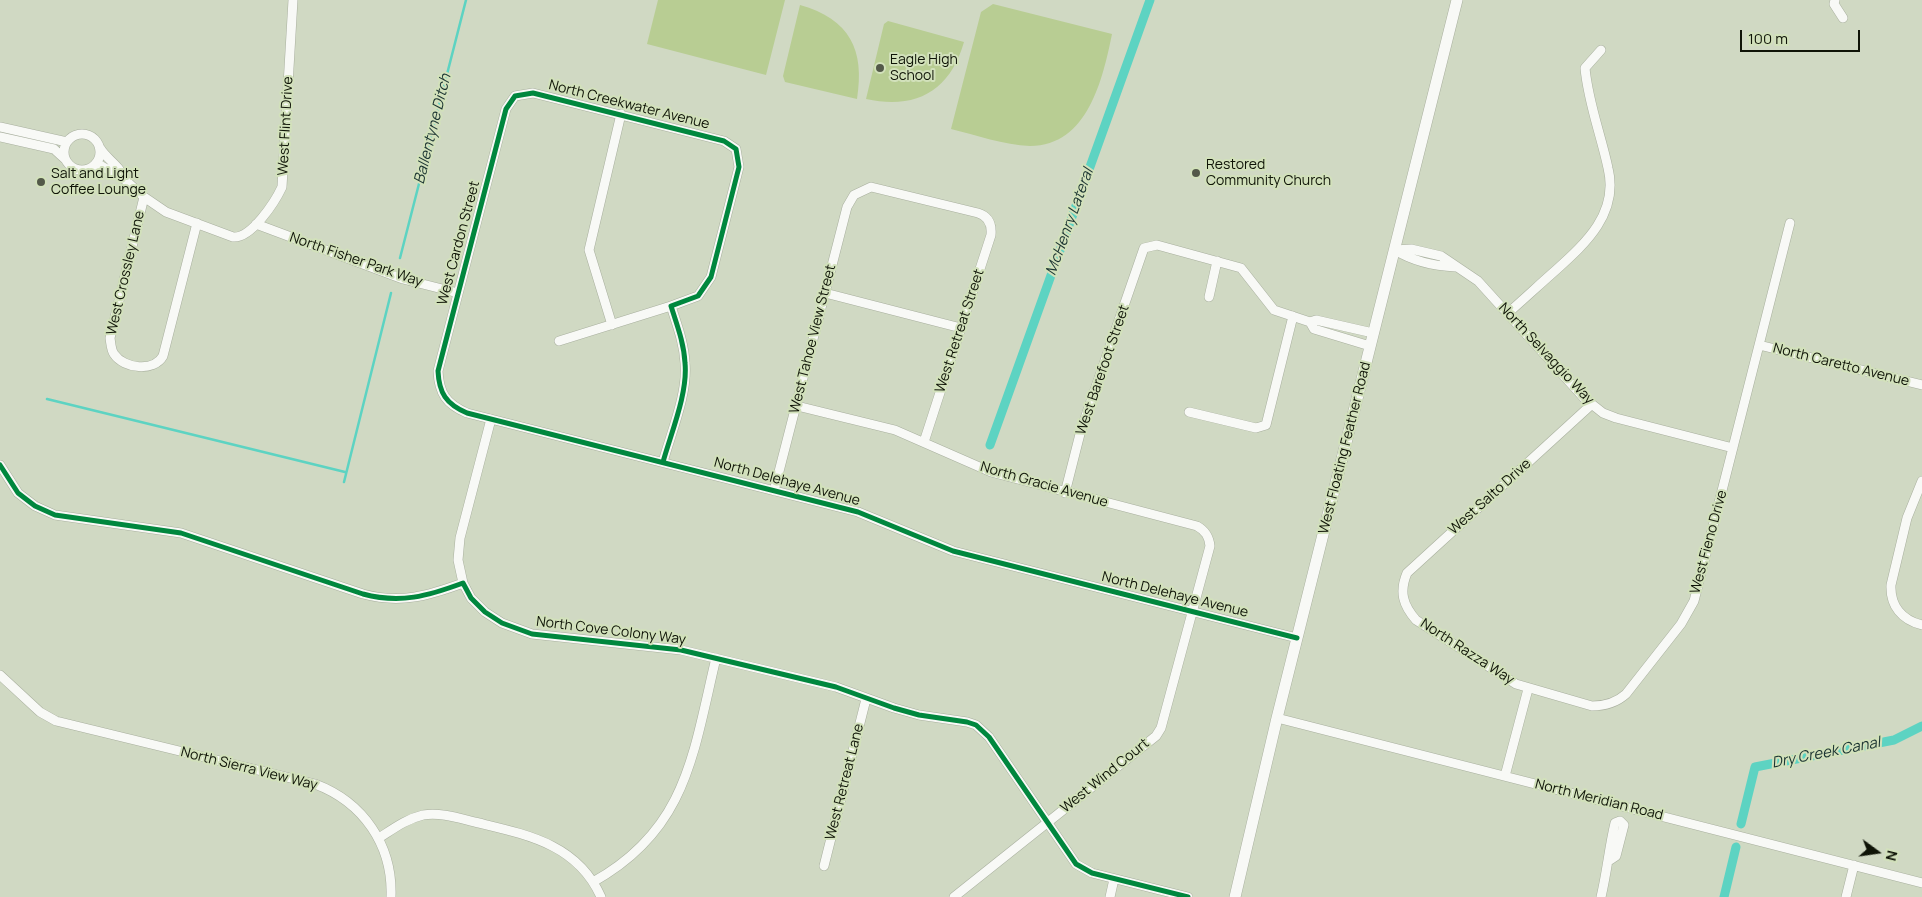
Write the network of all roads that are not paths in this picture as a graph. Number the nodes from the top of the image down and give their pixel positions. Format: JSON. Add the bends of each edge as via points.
{"nodes":[{"id":1,"x":293,"y":0,"type":"edge"},
{"id":2,"x":1457,"y":0,"type":"edge"},
{"id":3,"x":1835,"y":0,"type":"edge"},
{"id":4,"x":1843,"y":18,"type":"dead end"},
{"id":5,"x":1601,"y":50,"type":"dead end"},
{"id":6,"x":515,"y":96,"type":"joint"},
{"id":7,"x":621,"y":114,"type":"junction"},
{"id":8,"x":0,"y":127,"type":"edge"},
{"id":9,"x":0,"y":137,"type":"edge"},
{"id":10,"x":67,"y":142,"type":"junction"},
{"id":11,"x":100,"y":147,"type":"junction"},
{"id":12,"x":66,"y":160,"type":"junction"},
{"id":13,"x":96,"y":164,"type":"junction"},
{"id":14,"x":123,"y":178,"type":"junction"},
{"id":15,"x":144,"y":197,"type":"junction"},
{"id":16,"x":989,"y":220,"type":"joint"},
{"id":17,"x":197,"y":223,"type":"junction"},
{"id":18,"x":1790,"y":223,"type":"dead end"},
{"id":19,"x":256,"y":224,"type":"junction"},
{"id":20,"x":1395,"y":250,"type":"junction"},
{"id":21,"x":1217,"y":261,"type":"junction"},
{"id":22,"x":458,"y":293,"type":"junction"},
{"id":23,"x":825,"y":293,"type":"junction"},
{"id":24,"x":1209,"y":297,"type":"dead end"},
{"id":25,"x":671,"y":306,"type":"junction"},
{"id":26,"x":1508,"y":313,"type":"junction"},
{"id":27,"x":1293,"y":316,"type":"junction"},
{"id":28,"x":1310,"y":322,"type":"junction"},
{"id":29,"x":612,"y":325,"type":"junction"},
{"id":30,"x":961,"y":328,"type":"junction"},
{"id":31,"x":1373,"y":333,"type":"junction"},
{"id":32,"x":559,"y":341,"type":"dead end"},
{"id":33,"x":1759,"y":345,"type":"junction"},
{"id":34,"x":1370,"y":346,"type":"junction"},
{"id":35,"x":1922,"y":385,"type":"edge"},
{"id":36,"x":444,"y":398,"type":"joint"},
{"id":37,"x":1591,"y":405,"type":"junction"},
{"id":38,"x":797,"y":406,"type":"junction"},
{"id":39,"x":1189,"y":412,"type":"dead end"},
{"id":40,"x":491,"y":419,"type":"junction"},
{"id":41,"x":924,"y":442,"type":"junction"},
{"id":42,"x":1733,"y":448,"type":"junction"},
{"id":43,"x":663,"y":462,"type":"junction"},
{"id":44,"x":0,"y":465,"type":"edge"},
{"id":45,"x":1922,"y":481,"type":"edge"},
{"id":46,"x":774,"y":491,"type":"junction"},
{"id":47,"x":1065,"y":492,"type":"junction"},
{"id":48,"x":1207,"y":534,"type":"joint"},
{"id":49,"x":463,"y":583,"type":"junction"},
{"id":50,"x":1402,"y":596,"type":"joint"},
{"id":51,"x":1193,"y":611,"type":"junction"},
{"id":52,"x":1922,"y":625,"type":"edge"},
{"id":53,"x":1297,"y":638,"type":"junction"},
{"id":54,"x":716,"y":658,"type":"junction"},
{"id":55,"x":0,"y":675,"type":"edge"},
{"id":56,"x":1528,"y":689,"type":"junction"},
{"id":57,"x":866,"y":699,"type":"junction"},
{"id":58,"x":1602,"y":706,"type":"joint"},
{"id":59,"x":1276,"y":718,"type":"junction"},
{"id":60,"x":1505,"y":776,"type":"junction"},
{"id":61,"x":1624,"y":806,"type":"junction"},
{"id":62,"x":1047,"y":823,"type":"junction"},
{"id":63,"x":379,"y":838,"type":"junction"},
{"id":64,"x":1854,"y":865,"type":"junction"},
{"id":65,"x":824,"y":866,"type":"dead end"},
{"id":66,"x":1114,"y":879,"type":"junction"},
{"id":67,"x":593,"y":882,"type":"junction"},
{"id":68,"x":1922,"y":883,"type":"edge"},
{"id":69,"x":391,"y":897,"type":"edge"},
{"id":70,"x":601,"y":897,"type":"edge"},
{"id":71,"x":954,"y":897,"type":"edge"},
{"id":72,"x":1110,"y":897,"type":"edge"},
{"id":73,"x":1188,"y":897,"type":"edge"},
{"id":74,"x":1235,"y":897,"type":"edge"},
{"id":75,"x":1601,"y":897,"type":"edge"},
{"id":76,"x":1846,"y":897,"type":"edge"}],
"edges":[{"from":1,"to":19,"type":"street","name":"West Flint Drive","via":[[282,187]]},
{"from":2,"to":20,"type":"main road","name":"West Floating Feather Road"},
{"from":3,"to":4,"type":"street","via":[[1834,4]]},
{"from":5,"to":26,"type":"street","via":[[1585,68],[1586,84],[1609,171],[1606,210],[1587,242]]},
{"from":6,"to":7,"type":"street","name":"North Creekwater Avenue","via":[[533,92]]},
{"from":6,"to":22,"type":"street","name":"West Cardon Street","via":[[506,109]]},
{"from":7,"to":25,"type":"street","name":"North Creekwater Avenue","via":[[724,140],[736,148],[739,167],[711,277],[698,296]]},
{"from":7,"to":29,"type":"street","via":[[589,250]]},
{"from":8,"to":10,"type":"street"},
{"from":9,"to":12,"type":"street","via":[[54,149]]},
{"from":10,"to":11,"type":"street","via":[[76,135],[88,135]]},
{"from":10,"to":12,"type":"street","via":[[64,148]]},
{"from":11,"to":13,"type":"street"},
{"from":11,"to":14,"type":"street","via":[[122,172]]},
{"from":12,"to":13,"type":"street","via":[[70,166],[82,170]]},
{"from":13,"to":14,"type":"street"},
{"from":14,"to":15,"type":"street"},
{"from":15,"to":17,"type":"street","via":[[166,212]]},
{"from":15,"to":17,"type":"street","name":"West Crossley Lane","via":[[110,338],[115,356],[123,362],[142,367],[159,362]]},
{"from":16,"to":23,"type":"street","name":"West Tahoe View Street","via":[[978,213],[878,187],[858,191],[847,207]]},
{"from":16,"to":30,"type":"street","name":"West Retreat Street","via":[[991,235]]},
{"from":17,"to":19,"type":"street","name":"West Flint Drive","via":[[233,237],[242,236]]},
{"from":18,"to":33,"type":"street","name":"West Fieno Drive"},
{"from":19,"to":22,"type":"street","name":"North Fisher Park Way","via":[[403,279]]},
{"from":20,"to":26,"type":"street","name":"North Selvaggio Way","via":[[1411,248],[1441,256],[1478,281]]},
{"from":20,"to":31,"type":"main road","name":"West Floating Feather Road"},
{"from":21,"to":24,"type":"street"},
{"from":21,"to":27,"type":"street","via":[[1241,268],[1274,310]]},
{"from":21,"to":47,"type":"street","name":"West Barefoot Street","via":[[1157,245],[1144,248],[1081,430]]},
{"from":22,"to":36,"type":"street","name":"West Cardon Street","via":[[438,371],[438,386]]},
{"from":23,"to":30,"type":"street"},
{"from":23,"to":38,"type":"street","name":"West Tahoe View Street"},
{"from":25,"to":29,"type":"street"},
{"from":25,"to":43,"type":"street","via":[[686,365],[684,385]]},
{"from":26,"to":37,"type":"street","name":"North Selvaggio Way"},
{"from":27,"to":28,"type":"street"},
{"from":27,"to":39,"type":"street","via":[[1266,425],[1256,428]]},
{"from":28,"to":31,"type":"street","via":[[1316,320]]},
{"from":28,"to":34,"type":"street","via":[[1314,329]]},
{"from":29,"to":32,"type":"street"},
{"from":30,"to":41,"type":"street","name":"West Retreat Street"},
{"from":31,"to":34,"type":"main road","name":"West Floating Feather Road"},
{"from":33,"to":35,"type":"street","name":"North Caretto Avenue"},
{"from":33,"to":42,"type":"street","name":"West Fieno Drive"},
{"from":34,"to":53,"type":"main road","name":"West Floating Feather Road"},
{"from":36,"to":40,"type":"street","name":"North Delehaye Avenue","via":[[452,407]]},
{"from":37,"to":42,"type":"street","name":"North Selvaggio Way","via":[[1616,418]]},
{"from":37,"to":50,"type":"street","name":"West Salto Drive","via":[[1407,573],[1402,584]]},
{"from":38,"to":41,"type":"street","name":"North Gracie Avenue","via":[[895,430]]},
{"from":38,"to":46,"type":"street","name":"West Tahoe View Street"},
{"from":40,"to":43,"type":"street","name":"North Delehaye Avenue"},
{"from":40,"to":49,"type":"street","via":[[460,538],[458,560]]},
{"from":41,"to":47,"type":"street","name":"North Gracie Avenue","via":[[991,472]]},
{"from":42,"to":58,"type":"street","name":"West Fieno Drive","via":[[1690,611],[1626,694],[1618,701]]},
{"from":43,"to":46,"type":"street","name":"North Delehaye Avenue"},
{"from":44,"to":49,"type":"street","via":[[18,493],[55,515],[181,533],[375,598],[416,598]]},
{"from":45,"to":52,"type":"street","via":[[1890,585],[1890,595],[1898,612],[1913,623]]},
{"from":46,"to":51,"type":"street","name":"North Delehaye Avenue","via":[[858,512],[953,551]]},
{"from":47,"to":48,"type":"street","name":"North Gracie Avenue","via":[[1197,526]]},
{"from":48,"to":51,"type":"street","name":"West Wind Court","via":[[1210,546]]},
{"from":49,"to":54,"type":"street","name":"North Cove Colony Way","via":[[471,598],[485,612],[523,631],[672,649]]},
{"from":50,"to":56,"type":"street","name":"North Razza Way","via":[[1407,610],[1416,620]]},
{"from":51,"to":53,"type":"street","name":"North Delehaye Avenue"},
{"from":51,"to":62,"type":"street","name":"West Wind Court","via":[[1161,728],[1156,736]]},
{"from":53,"to":59,"type":"main road","name":"West Floating Feather Road"},
{"from":54,"to":57,"type":"street","name":"North Cove Colony Way","via":[[836,687]]},
{"from":54,"to":67,"type":"street","via":[[693,757],[667,816],[630,858]]},
{"from":55,"to":63,"type":"street","name":"North Sierra View Way","via":[[40,712],[56,721],[324,788],[356,808]]},
{"from":56,"to":58,"type":"street","name":"North Razza Way"},
{"from":56,"to":60,"type":"street"},
{"from":57,"to":62,"type":"street","name":"North Cove Colony Way","via":[[919,715],[976,725],[990,737]]},
{"from":57,"to":65,"type":"street","name":"West Retreat Lane"},
{"from":59,"to":60,"type":"street","name":"North Meridian Road"},
{"from":59,"to":74,"type":"main road","name":"West Floating Feather Road"},
{"from":60,"to":61,"type":"street","name":"North Meridian Road"},
{"from":61,"to":64,"type":"street","name":"North Meridian Road"},
{"from":61,"to":75,"type":"street","via":[[1620,821],[1624,825],[1616,856],[1610,860]]},
{"from":62,"to":66,"type":"street","name":"North Cove Colony Way","via":[[1076,864]]},
{"from":62,"to":71,"type":"street","name":"West Wind Court"},
{"from":63,"to":67,"type":"street","via":[[413,818],[431,814],[449,816],[544,840],[568,854]]},
{"from":63,"to":69,"type":"street","name":"North Sierra View Way","via":[[389,867]]},
{"from":64,"to":68,"type":"street","name":"North Meridian Road"},
{"from":64,"to":76,"type":"street"},
{"from":66,"to":72,"type":"street"},
{"from":66,"to":73,"type":"street","name":"North Cove Colony Way"},
{"from":67,"to":70,"type":"street"}]}
